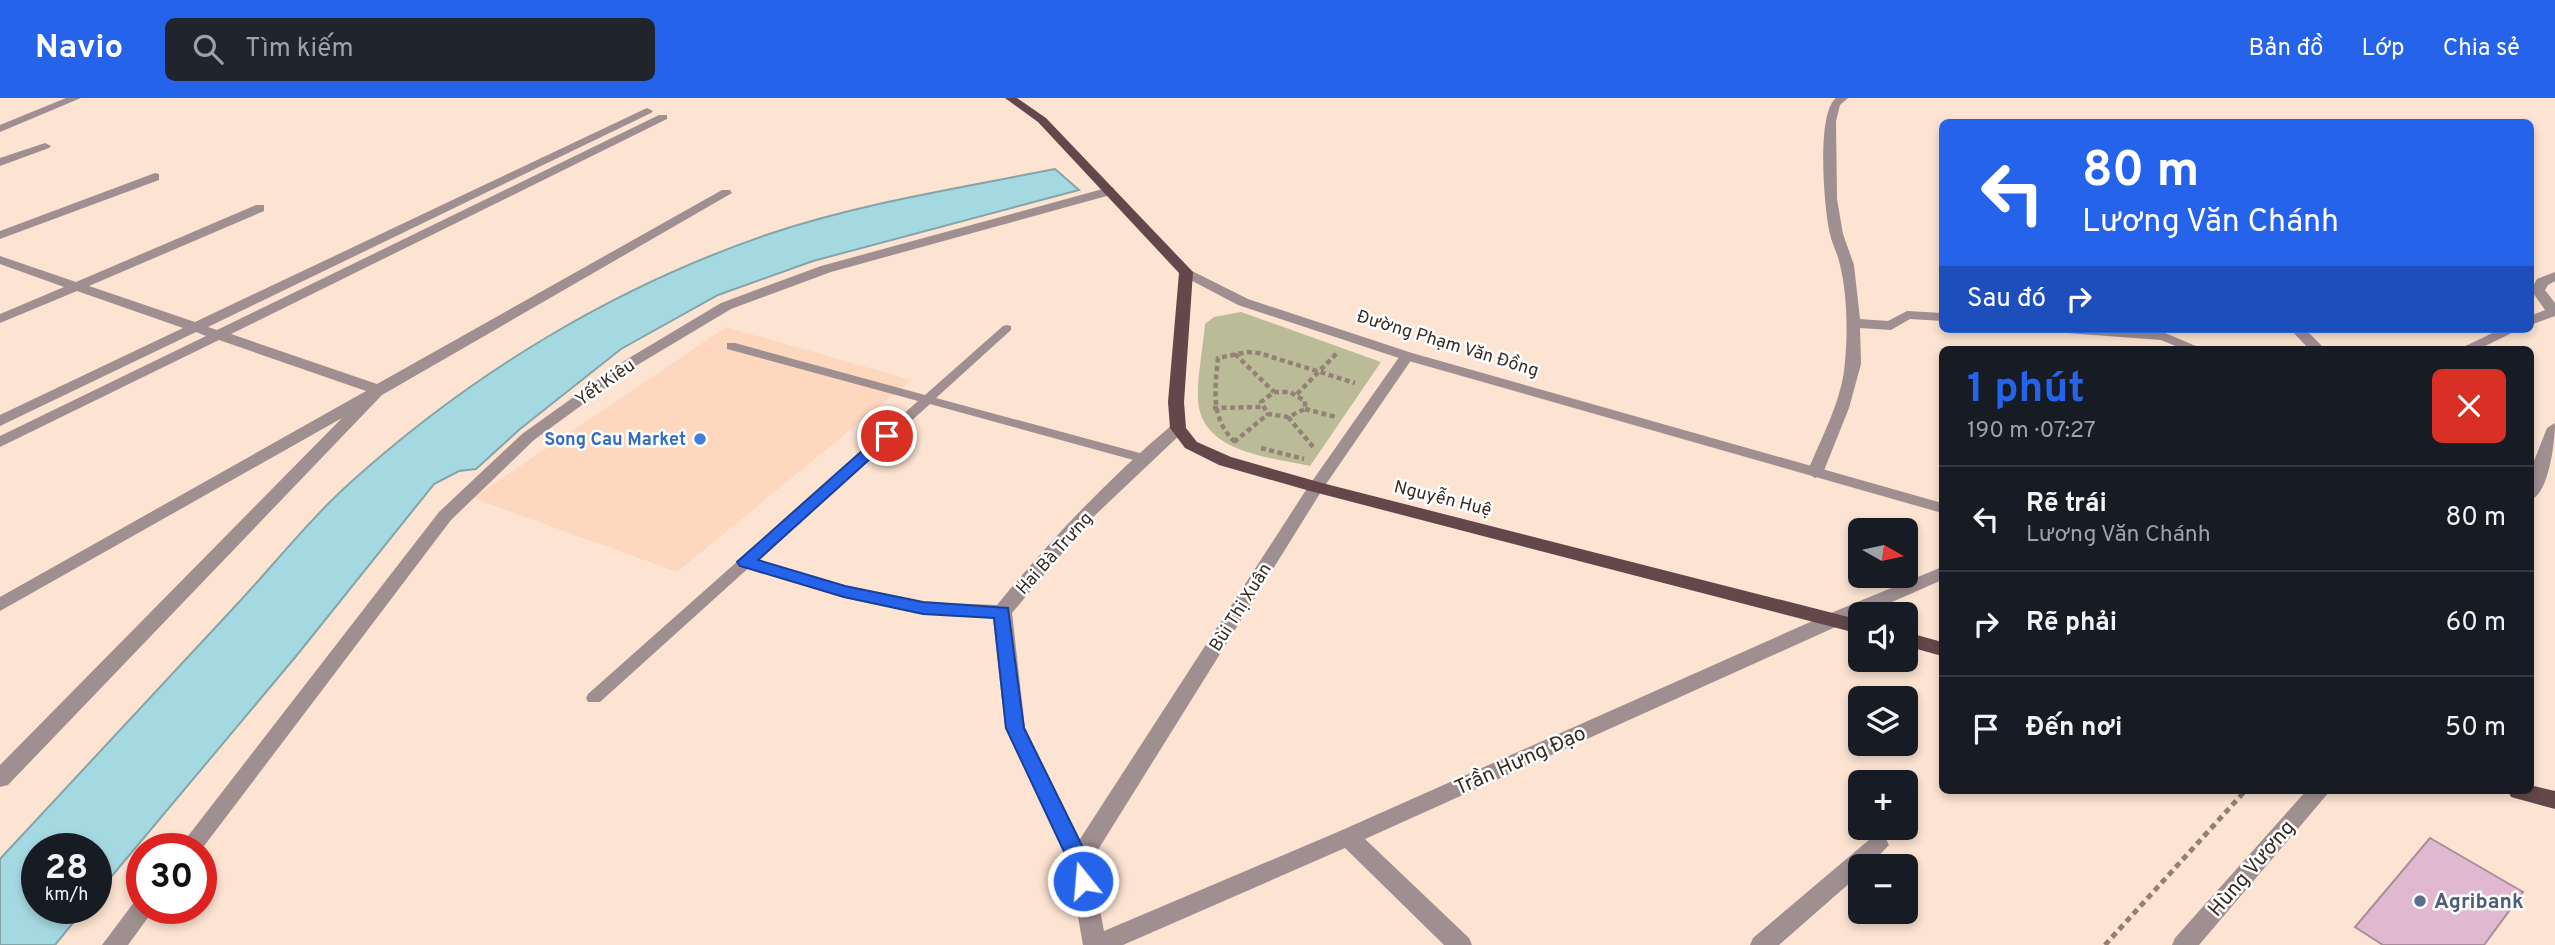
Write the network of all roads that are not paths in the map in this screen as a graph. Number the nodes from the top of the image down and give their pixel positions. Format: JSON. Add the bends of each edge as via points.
{"nodes":[{"id":1,"x":76,"y":98,"type":"edge"},
{"id":2,"x":1010,"y":98,"type":"edge"},
{"id":3,"x":1843,"y":98,"type":"edge"},
{"id":4,"x":647,"y":111,"type":"dead end"},
{"id":5,"x":663,"y":117,"type":"dead end"},
{"id":6,"x":0,"y":129,"type":"edge"},
{"id":7,"x":46,"y":146,"type":"dead end"},
{"id":8,"x":0,"y":162,"type":"edge"},
{"id":9,"x":155,"y":177,"type":"dead end"},
{"id":10,"x":1110,"y":191,"type":"junction"},
{"id":11,"x":726,"y":193,"type":"dead end"},
{"id":12,"x":260,"y":208,"type":"dead end"},
{"id":13,"x":0,"y":235,"type":"edge"},
{"id":14,"x":0,"y":260,"type":"edge"},
{"id":15,"x":1186,"y":272,"type":"junction"},
{"id":16,"x":2555,"y":276,"type":"edge"},
{"id":17,"x":76,"y":286,"type":"junction"},
{"id":18,"x":2555,"y":311,"type":"edge"},
{"id":19,"x":1939,"y":317,"type":"edge"},
{"id":20,"x":0,"y":319,"type":"edge"},
{"id":21,"x":2534,"y":319,"type":"edge"},
{"id":22,"x":1853,"y":323,"type":"junction"},
{"id":23,"x":196,"y":327,"type":"junction"},
{"id":24,"x":1007,"y":328,"type":"dead end"},
{"id":25,"x":2122,"y":333,"type":"edge"},
{"id":26,"x":2301,"y":333,"type":"edge"},
{"id":27,"x":2504,"y":333,"type":"edge"},
{"id":28,"x":219,"y":335,"type":"junction"},
{"id":29,"x":732,"y":346,"type":"dead end"},
{"id":30,"x":2189,"y":346,"type":"edge"},
{"id":31,"x":2315,"y":346,"type":"edge"},
{"id":32,"x":2473,"y":346,"type":"edge"},
{"id":33,"x":1407,"y":356,"type":"junction"},
{"id":34,"x":378,"y":390,"type":"junction"},
{"id":35,"x":928,"y":400,"type":"junction"},
{"id":36,"x":0,"y":421,"type":"edge"},
{"id":37,"x":1178,"y":428,"type":"junction"},
{"id":38,"x":2555,"y":428,"type":"edge"},
{"id":39,"x":0,"y":442,"type":"edge"},
{"id":40,"x":1142,"y":458,"type":"junction"},
{"id":41,"x":1815,"y":472,"type":"junction"},
{"id":42,"x":2534,"y":484,"type":"edge"},
{"id":43,"x":1316,"y":487,"type":"junction"},
{"id":44,"x":1939,"y":507,"type":"edge"},
{"id":45,"x":746,"y":562,"type":"junction"},
{"id":46,"x":1939,"y":574,"type":"edge"},
{"id":47,"x":0,"y":604,"type":"edge"},
{"id":48,"x":1002,"y":612,"type":"junction"},
{"id":49,"x":1833,"y":620,"type":"junction"},
{"id":50,"x":1848,"y":624,"type":"edge"},
{"id":51,"x":1918,"y":642,"type":"edge"},
{"id":52,"x":1939,"y":648,"type":"edge"},
{"id":53,"x":594,"y":698,"type":"dead end"},
{"id":54,"x":0,"y":779,"type":"edge"},
{"id":55,"x":2316,"y":794,"type":"edge"},
{"id":56,"x":2531,"y":794,"type":"edge"},
{"id":57,"x":2555,"y":800,"type":"edge"},
{"id":58,"x":201,"y":833,"type":"edge"},
{"id":59,"x":1348,"y":837,"type":"junction"},
{"id":60,"x":1878,"y":845,"type":"dead end"},
{"id":61,"x":1079,"y":860,"type":"junction"},
{"id":62,"x":130,"y":924,"type":"edge"},
{"id":63,"x":114,"y":945,"type":"edge"},
{"id":64,"x":1096,"y":945,"type":"edge"},
{"id":65,"x":1460,"y":945,"type":"edge"},
{"id":66,"x":1762,"y":945,"type":"edge"},
{"id":67,"x":2184,"y":945,"type":"edge"}],
"edges":[{"from":1,"to":6,"type":"street"},
{"from":2,"to":10,"type":"main road","name":"Đường Phạm Văn Đồng","via":[[1042,120]]},
{"from":3,"to":22,"type":"street","via":[[1835,104],[1830,121],[1830,199],[1847,265]]},
{"from":4,"to":23,"type":"street"},
{"from":5,"to":28,"type":"street"},
{"from":7,"to":8,"type":"street"},
{"from":9,"to":13,"type":"street"},
{"from":10,"to":15,"type":"main road","name":"Đường Phạm Văn Đồng"},
{"from":10,"to":58,"type":"street","name":"Yết Kiêu","via":[[826,269],[726,306],[629,364],[528,437],[445,516]]},
{"from":11,"to":34,"type":"street"},
{"from":12,"to":17,"type":"street"},
{"from":14,"to":17,"type":"street"},
{"from":15,"to":33,"type":"street","name":"Đường Phạm Văn Đồng","via":[[1242,302]]},
{"from":15,"to":37,"type":"main road"},
{"from":16,"to":18,"type":"street","via":[[2542,282],[2538,290]]},
{"from":17,"to":20,"type":"street"},
{"from":17,"to":23,"type":"street"},
{"from":18,"to":21,"type":"street"},
{"from":19,"to":22,"type":"street","via":[[1907,315],[1885,327]]},
{"from":22,"to":41,"type":"street","via":[[1853,364]]},
{"from":23,"to":28,"type":"street"},
{"from":23,"to":36,"type":"street"},
{"from":24,"to":35,"type":"lane"},
{"from":25,"to":30,"type":"street","via":[[2163,336]]},
{"from":26,"to":31,"type":"street"},
{"from":27,"to":32,"type":"street"},
{"from":28,"to":34,"type":"street"},
{"from":28,"to":39,"type":"street"},
{"from":29,"to":35,"type":"lane"},
{"from":33,"to":41,"type":"street","name":"Đường Phạm Văn Đồng"},
{"from":33,"to":43,"type":"street","name":"Bùi Thị Xuân"},
{"from":34,"to":47,"type":"street"},
{"from":34,"to":54,"type":"street"},
{"from":35,"to":40,"type":"lane"},
{"from":35,"to":45,"type":"lane"},
{"from":37,"to":40,"type":"street","name":"Hai Bà Trưng"},
{"from":37,"to":43,"type":"main road","name":"Nguyễn Huệ","via":[[1191,445],[1225,461]]},
{"from":38,"to":42,"type":"street"},
{"from":40,"to":48,"type":"street","name":"Hai Bà Trưng","via":[[1040,563]]},
{"from":41,"to":44,"type":"street","name":"Đường Phạm Văn Đồng"},
{"from":43,"to":49,"type":"main road","name":"Nguyễn Huệ"},
{"from":43,"to":61,"type":"street","name":"Bùi Thị Xuân"},
{"from":45,"to":48,"type":"street","via":[[844,592],[923,608]]},
{"from":45,"to":53,"type":"lane"},
{"from":46,"to":49,"type":"street","name":"Trần Hưng Đạo"},
{"from":48,"to":61,"type":"street","via":[[1015,728]]},
{"from":49,"to":50,"type":"main road","name":"Nguyễn Huệ"},
{"from":49,"to":59,"type":"street","name":"Trần Hưng Đạo"},
{"from":51,"to":52,"type":"main road"},
{"from":55,"to":67,"type":"street","name":"Hùng Vương"},
{"from":56,"to":57,"type":"main road"},
{"from":59,"to":64,"type":"street","name":"Trần Hưng Đạo"},
{"from":59,"to":65,"type":"street"},
{"from":60,"to":66,"type":"street"},
{"from":61,"to":64,"type":"street"},
{"from":62,"to":63,"type":"street"}]}
